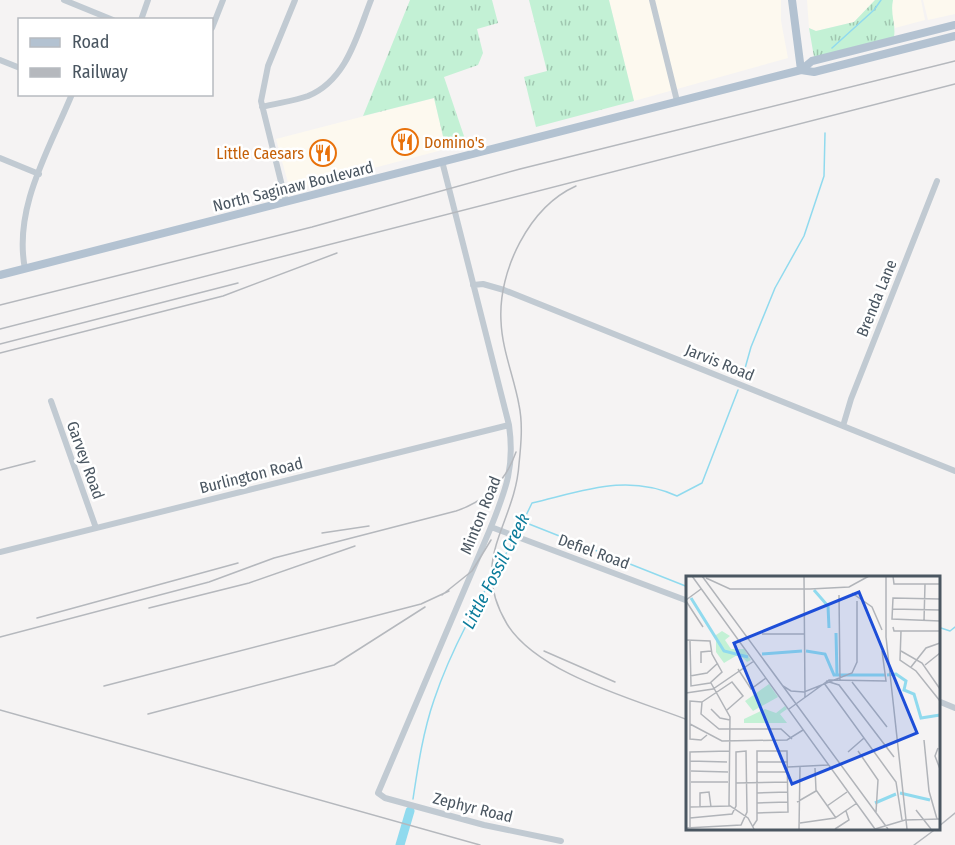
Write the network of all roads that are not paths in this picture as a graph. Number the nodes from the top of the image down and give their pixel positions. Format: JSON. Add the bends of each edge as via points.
{"nodes":[{"id":1,"x":64,"y":0,"type":"edge"},
{"id":2,"x":148,"y":0,"type":"edge"},
{"id":3,"x":223,"y":0,"type":"edge"},
{"id":4,"x":295,"y":0,"type":"edge"},
{"id":5,"x":371,"y":0,"type":"edge"},
{"id":6,"x":652,"y":0,"type":"edge"},
{"id":7,"x":792,"y":0,"type":"edge"},
{"id":8,"x":76,"y":2,"type":"edge"},
{"id":9,"x":104,"y":18,"type":"edge"},
{"id":10,"x":142,"y":18,"type":"edge"},
{"id":11,"x":213,"y":25,"type":"edge"},
{"id":12,"x":955,"y":25,"type":"edge"},
{"id":13,"x":955,"y":36,"type":"edge"},
{"id":14,"x":0,"y":60,"type":"edge"},
{"id":15,"x":18,"y":67,"type":"edge"},
{"id":16,"x":801,"y":70,"type":"junction"},
{"id":17,"x":71,"y":96,"type":"edge"},
{"id":18,"x":677,"y":101,"type":"junction"},
{"id":19,"x":262,"y":107,"type":"junction"},
{"id":20,"x":0,"y":159,"type":"edge"},
{"id":21,"x":442,"y":161,"type":"junction"},
{"id":22,"x":39,"y":174,"type":"junction"},
{"id":23,"x":938,"y":181,"type":"dead end"},
{"id":24,"x":286,"y":202,"type":"junction"},
{"id":25,"x":25,"y":269,"type":"junction"},
{"id":26,"x":0,"y":275,"type":"edge"},
{"id":27,"x":473,"y":285,"type":"junction"},
{"id":28,"x":51,"y":400,"type":"dead end"},
{"id":29,"x":509,"y":425,"type":"junction"},
{"id":30,"x":843,"y":426,"type":"junction"},
{"id":31,"x":955,"y":471,"type":"edge"},
{"id":32,"x":491,"y":527,"type":"junction"},
{"id":33,"x":96,"y":528,"type":"junction"},
{"id":34,"x":0,"y":552,"type":"edge"},
{"id":35,"x":686,"y":600,"type":"edge"},
{"id":36,"x":940,"y":701,"type":"edge"},
{"id":37,"x":955,"y":708,"type":"edge"},
{"id":38,"x":379,"y":794,"type":"joint"},
{"id":39,"x":561,"y":841,"type":"dead end"}],
"edges":[{"from":1,"to":8,"type":"street"},
{"from":2,"to":10,"type":"street"},
{"from":3,"to":11,"type":"street"},
{"from":4,"to":19,"type":"street","via":[[268,66]]},
{"from":5,"to":19,"type":"street","via":[[343,68],[333,79],[308,96]]},
{"from":6,"to":18,"type":"street"},
{"from":7,"to":16,"type":"main road"},
{"from":8,"to":9,"type":"street"},
{"from":12,"to":16,"type":"main road","name":"North Saginaw Boulevard","via":[[812,61]]},
{"from":13,"to":16,"type":"main road","name":"North Saginaw Boulevard","via":[[814,72]]},
{"from":14,"to":15,"type":"street"},
{"from":16,"to":18,"type":"main road","name":"North Saginaw Boulevard"},
{"from":17,"to":22,"type":"street"},
{"from":18,"to":21,"type":"main road","name":"North Saginaw Boulevard"},
{"from":19,"to":24,"type":"street"},
{"from":20,"to":22,"type":"street"},
{"from":21,"to":24,"type":"main road","name":"North Saginaw Boulevard"},
{"from":21,"to":27,"type":"street","name":"Minton Road"},
{"from":22,"to":25,"type":"street","via":[[22,224]]},
{"from":23,"to":30,"type":"street","name":"Brenda Lane"},
{"from":24,"to":25,"type":"main road","name":"North Saginaw Boulevard"},
{"from":25,"to":26,"type":"main road","name":"North Saginaw Boulevard"},
{"from":27,"to":29,"type":"street","name":"Minton Road"},
{"from":27,"to":30,"type":"street","name":"Jarvis Road","via":[[504,290]]},
{"from":28,"to":33,"type":"street","name":"Garvey Road"},
{"from":29,"to":32,"type":"street","name":"Minton Road","via":[[510,475]]},
{"from":29,"to":33,"type":"street","name":"Burlington Road"},
{"from":30,"to":31,"type":"street","name":"Jarvis Road"},
{"from":32,"to":35,"type":"street","name":"Defiel Road"},
{"from":32,"to":38,"type":"street","name":"Minton Road"},
{"from":33,"to":34,"type":"street","name":"Burlington Road"},
{"from":36,"to":37,"type":"street"},
{"from":38,"to":39,"type":"street","name":"Zephyr Road","via":[[484,825]]}]}
